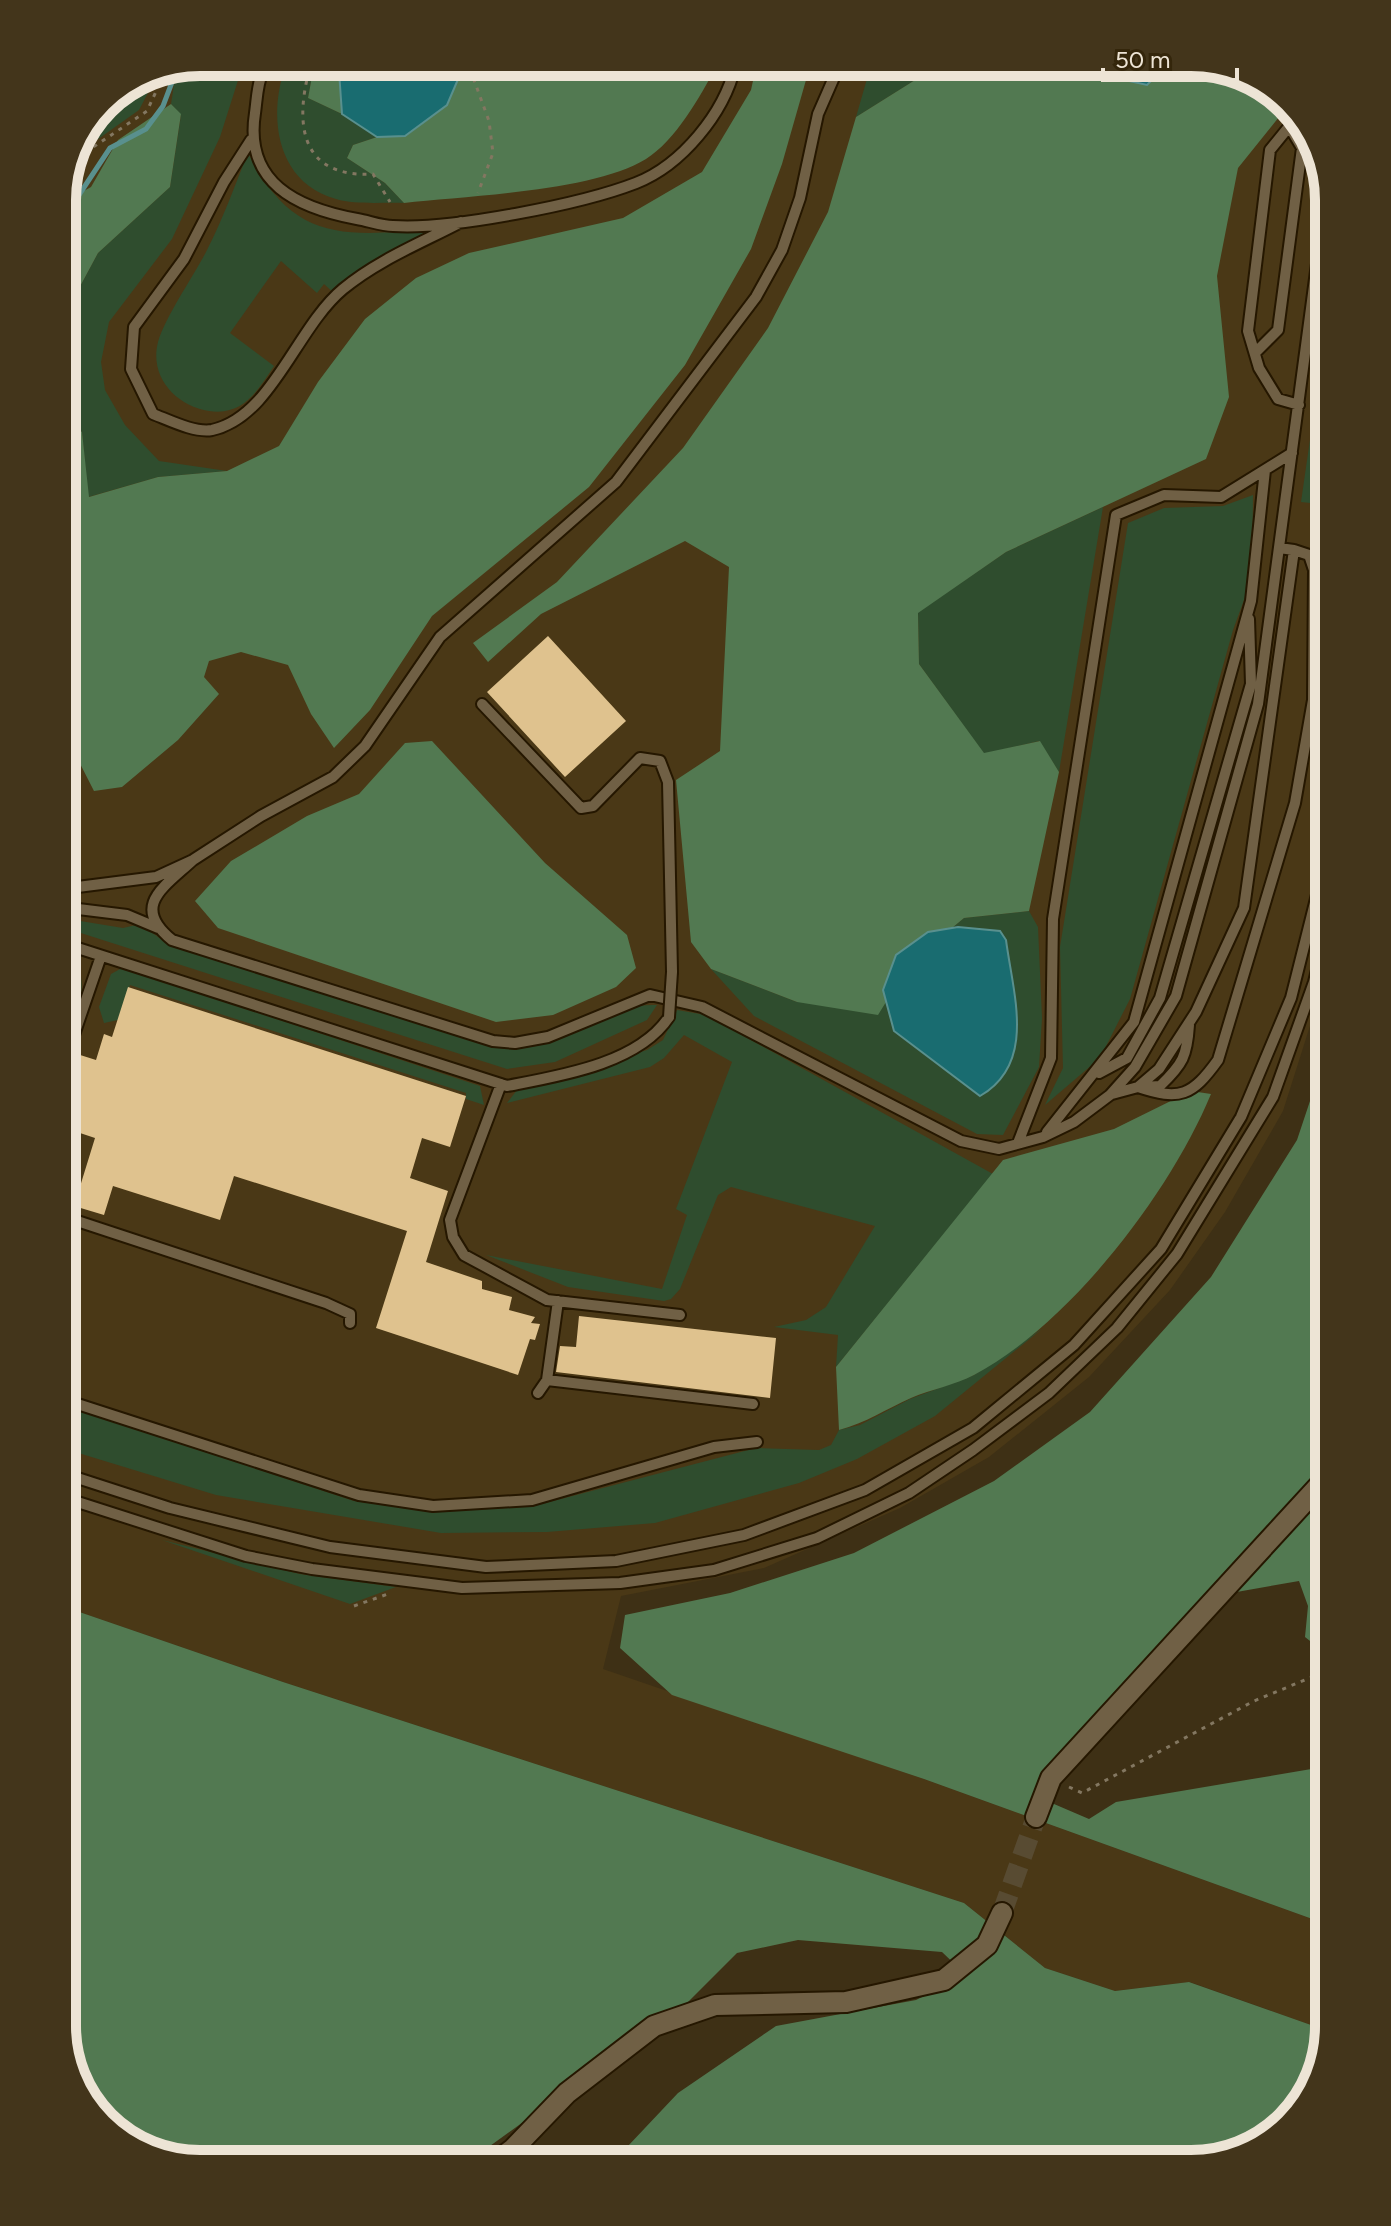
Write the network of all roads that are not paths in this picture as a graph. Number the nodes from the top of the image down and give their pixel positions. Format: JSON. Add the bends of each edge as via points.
{"nodes":[{"id":1,"x":262,"y":76,"type":"edge"},
{"id":2,"x":733,"y":76,"type":"edge"},
{"id":3,"x":835,"y":76,"type":"edge"},
{"id":4,"x":1290,"y":125,"type":"edge"},
{"id":5,"x":1298,"y":139,"type":"edge"},
{"id":6,"x":251,"y":140,"type":"junction"},
{"id":7,"x":461,"y":222,"type":"junction"},
{"id":8,"x":1315,"y":282,"type":"edge"},
{"id":9,"x":1255,"y":353,"type":"junction"},
{"id":10,"x":1299,"y":405,"type":"junction"},
{"id":11,"x":1292,"y":453,"type":"junction"},
{"id":12,"x":1265,"y":470,"type":"junction"},
{"id":13,"x":1279,"y":548,"type":"junction"},
{"id":14,"x":1294,"y":550,"type":"junction"},
{"id":15,"x":1249,"y":609,"type":"junction"},
{"id":16,"x":482,"y":704,"type":"dead end"},
{"id":17,"x":193,"y":860,"type":"junction"},
{"id":18,"x":76,"y":887,"type":"edge"},
{"id":19,"x":1315,"y":903,"type":"edge"},
{"id":20,"x":76,"y":909,"type":"edge"},
{"id":21,"x":158,"y":928,"type":"junction"},
{"id":22,"x":76,"y":948,"type":"edge"},
{"id":23,"x":101,"y":956,"type":"junction"},
{"id":24,"x":1315,"y":978,"type":"edge"},
{"id":25,"x":76,"y":1029,"type":"edge"},
{"id":26,"x":1093,"y":1077,"type":"junction"},
{"id":27,"x":501,"y":1084,"type":"junction"},
{"id":28,"x":1138,"y":1087,"type":"junction"},
{"id":29,"x":1110,"y":1095,"type":"junction"},
{"id":30,"x":1043,"y":1137,"type":"junction"},
{"id":31,"x":1018,"y":1143,"type":"junction"},
{"id":32,"x":76,"y":1221,"type":"edge"},
{"id":33,"x":558,"y":1301,"type":"junction"},
{"id":34,"x":680,"y":1315,"type":"dead end"},
{"id":35,"x":350,"y":1323,"type":"dead end"},
{"id":36,"x":547,"y":1380,"type":"junction"},
{"id":37,"x":538,"y":1393,"type":"dead end"},
{"id":38,"x":76,"y":1404,"type":"edge"},
{"id":39,"x":753,"y":1404,"type":"dead end"},
{"id":40,"x":757,"y":1442,"type":"dead end"},
{"id":41,"x":76,"y":1478,"type":"edge"},
{"id":42,"x":1315,"y":1490,"type":"edge"},
{"id":43,"x":76,"y":1501,"type":"edge"},
{"id":44,"x":1036,"y":1817,"type":"tunnel mouth"},
{"id":45,"x":1002,"y":1913,"type":"tunnel mouth"},
{"id":46,"x":512,"y":2150,"type":"edge"}],
"edges":[{"from":1,"to":6,"type":"lane"},
{"from":2,"to":7,"type":"lane","via":[[689,149],[638,183]]},
{"from":3,"to":17,"type":"lane","via":[[818,114],[800,198],[782,250],[756,297],[616,482],[440,637],[365,746],[333,777]]},
{"from":4,"to":9,"type":"lane","via":[[1270,150],[1248,331]]},
{"from":5,"to":9,"type":"lane","via":[[1302,148],[1278,330]]},
{"from":6,"to":7,"type":"lane","via":[[265,172],[291,198],[318,212],[392,226]]},
{"from":6,"to":7,"type":"lane","via":[[184,259],[134,327],[131,369],[153,414],[210,430],[248,414],[319,313],[342,290],[381,262]]},
{"from":8,"to":10,"type":"lane"},
{"from":9,"to":10,"type":"lane","via":[[1278,399]]},
{"from":10,"to":11,"type":"lane"},
{"from":11,"to":12,"type":"lane"},
{"from":11,"to":13,"type":"lane"},
{"from":12,"to":15,"type":"lane"},
{"from":12,"to":31,"type":"lane","via":[[1221,497],[1164,495],[1116,515],[1053,919],[1051,1058]]},
{"from":13,"to":14,"type":"lane"},
{"from":13,"to":29,"type":"lane","via":[[1258,704],[1176,996],[1135,1067]]},
{"from":14,"to":28,"type":"lane","via":[[1244,908],[1190,1021],[1159,1069]]},
{"from":14,"to":28,"type":"lane","via":[[1309,555],[1314,570],[1313,700],[1295,803],[1218,1060],[1199,1086],[1189,1090],[1167,1097]]},
{"from":15,"to":26,"type":"lane","via":[[1134,1022]]},
{"from":15,"to":26,"type":"lane","via":[[1251,684],[1160,998],[1127,1058]]},
{"from":16,"to":27,"type":"lane","bridge":true,"via":[[581,808],[593,806],[640,758],[660,761],[668,782],[669,1017],[657,1035],[609,1059],[554,1077]]},
{"from":17,"to":18,"type":"lane","via":[[156,877]]},
{"from":17,"to":21,"type":"lane","via":[[155,897],[151,914]]},
{"from":19,"to":41,"type":"lane","via":[[1291,998],[1241,1117],[1161,1249],[1074,1345],[973,1428],[865,1490],[730,1538],[616,1561],[486,1567],[330,1547],[170,1508]]},
{"from":20,"to":21,"type":"lane","via":[[127,915]]},
{"from":21,"to":31,"type":"lane","via":[[172,940],[493,1041],[548,1037],[650,995],[702,1007],[961,1141],[999,1149]]},
{"from":22,"to":23,"type":"lane"},
{"from":23,"to":25,"type":"lane"},
{"from":23,"to":27,"type":"lane"},
{"from":24,"to":43,"type":"lane","via":[[1273,1097],[1177,1254],[1117,1328],[1049,1393],[973,1450],[909,1493],[817,1538],[714,1570],[620,1583],[462,1588],[246,1556]]},
{"from":26,"to":30,"type":"lane"},
{"from":27,"to":33,"type":"lane","via":[[450,1220],[453,1237],[464,1255],[487,1270]]},
{"from":28,"to":29,"type":"lane"},
{"from":29,"to":30,"type":"lane"},
{"from":30,"to":31,"type":"lane"},
{"from":32,"to":35,"type":"lane","via":[[326,1303],[350,1314]]},
{"from":33,"to":34,"type":"lane"},
{"from":33,"to":36,"type":"lane"},
{"from":36,"to":37,"type":"lane"},
{"from":36,"to":39,"type":"lane"},
{"from":38,"to":40,"type":"lane","via":[[359,1495],[433,1506],[532,1500],[714,1447]]},
{"from":42,"to":44,"type":"street","via":[[1051,1778]]},
{"from":45,"to":46,"type":"street","via":[[987,1945],[944,1980],[846,2002],[715,2005],[654,2026],[567,2093]]}]}
